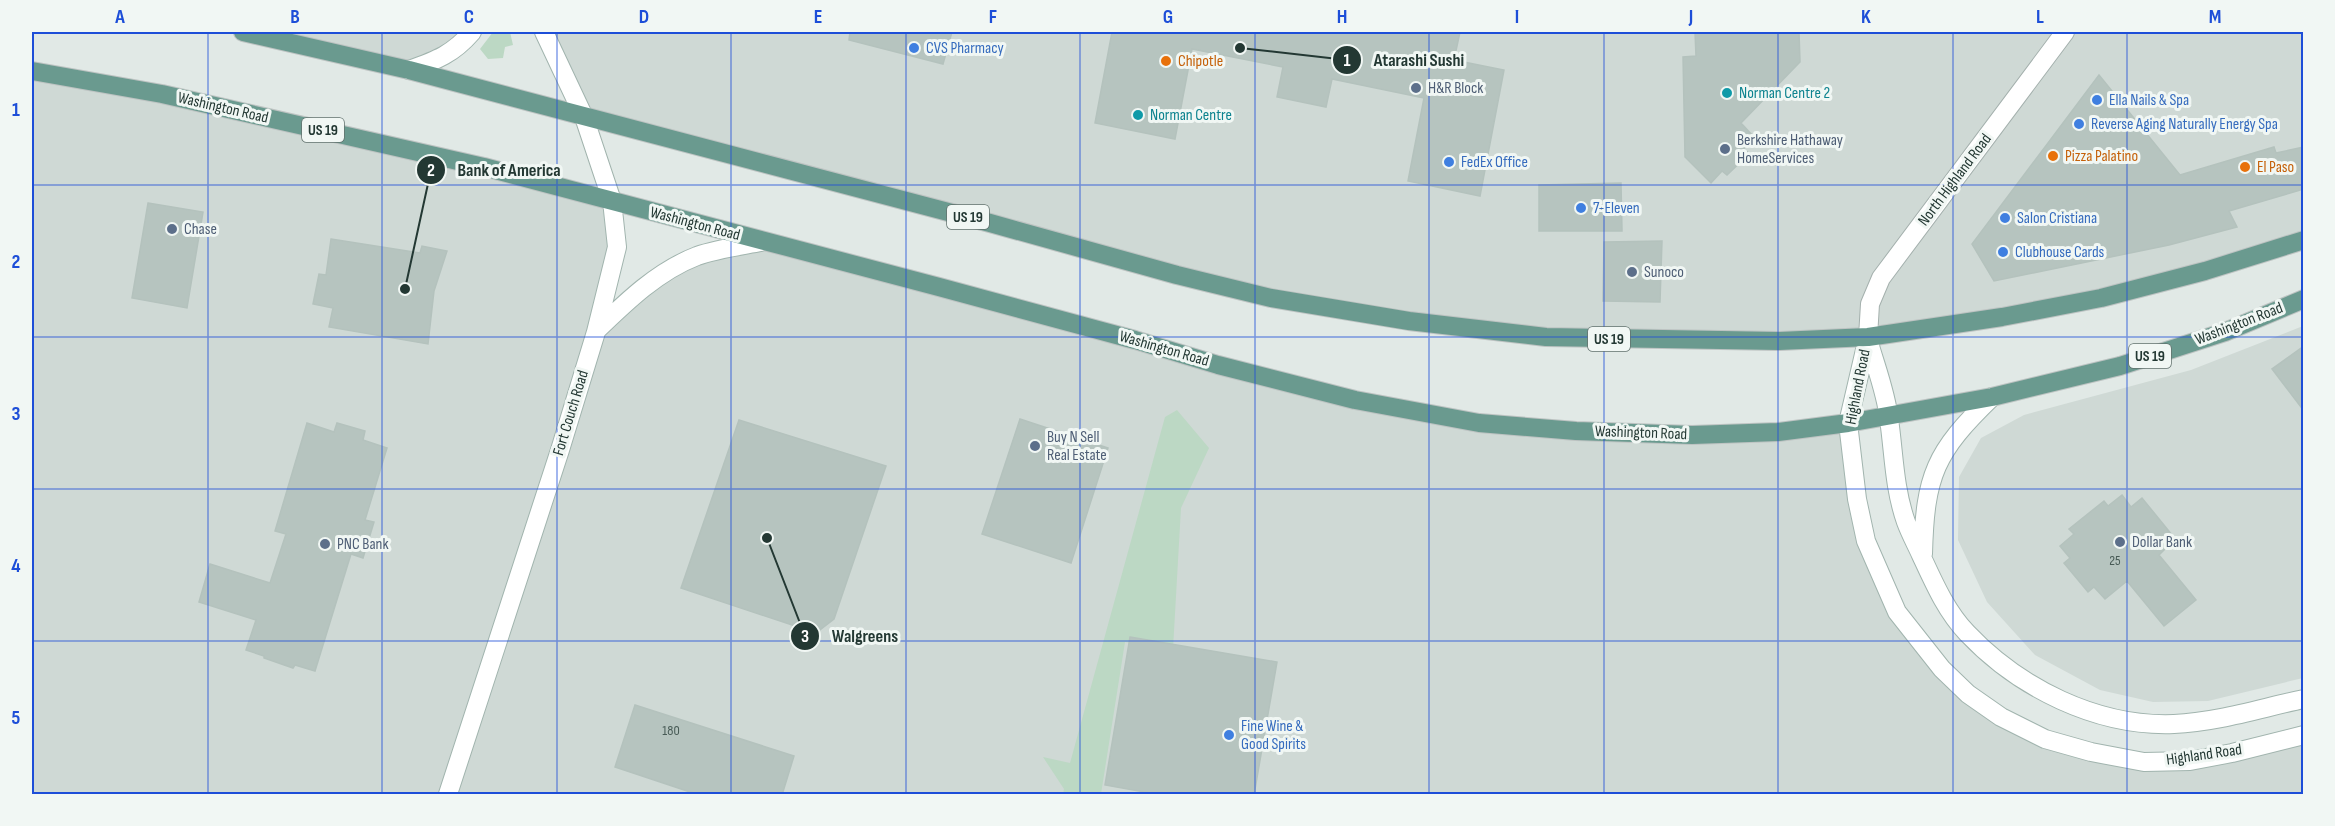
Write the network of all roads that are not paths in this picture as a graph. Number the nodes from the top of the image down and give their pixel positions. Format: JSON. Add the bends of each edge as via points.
{"nodes":[{"id":1,"x":243,"y":32,"type":"edge"},
{"id":2,"x":472,"y":32,"type":"edge"},
{"id":3,"x":544,"y":32,"type":"edge"},
{"id":4,"x":2065,"y":32,"type":"edge"},
{"id":5,"x":409,"y":70,"type":"junction"},
{"id":6,"x":32,"y":71,"type":"edge"},
{"id":7,"x":584,"y":117,"type":"junction"},
{"id":8,"x":612,"y":201,"type":"junction"},
{"id":9,"x":2304,"y":240,"type":"edge"},
{"id":10,"x":761,"y":242,"type":"junction"},
{"id":11,"x":2304,"y":299,"type":"edge"},
{"id":12,"x":596,"y":332,"type":"junction"},
{"id":13,"x":1868,"y":337,"type":"junction"},
{"id":14,"x":1992,"y":397,"type":"junction"},
{"id":15,"x":1889,"y":417,"type":"junction"},
{"id":16,"x":1848,"y":423,"type":"junction"},
{"id":17,"x":1923,"y":558,"type":"junction"},
{"id":18,"x":2304,"y":699,"type":"edge"},
{"id":19,"x":2304,"y":735,"type":"edge"},
{"id":20,"x":448,"y":795,"type":"edge"}],
"edges":[{"from":1,"to":5,"type":"main road","number":"US 19"},
{"from":2,"to":5,"type":"street","via":[[457,49]]},
{"from":3,"to":7,"type":"street","name":"Fort Couch Road"},
{"from":4,"to":13,"type":"street","name":"North Highland Road","via":[[1881,278],[1870,304]]},
{"from":5,"to":7,"type":"main road","number":"US 19"},
{"from":6,"to":8,"type":"main road","name":"Washington Road","number":"US 19","via":[[294,123]]},
{"from":7,"to":8,"type":"street","name":"Fort Couch Road"},
{"from":7,"to":13,"type":"main road","number":"US 19","via":[[1271,298],[1409,321],[1546,337],[1779,341]]},
{"from":8,"to":10,"type":"main road","name":"Washington Road","number":"US 19"},
{"from":8,"to":12,"type":"street","name":"Fort Couch Road","via":[[617,247]]},
{"from":9,"to":13,"type":"main road","number":"US 19","via":[[2101,298]]},
{"from":10,"to":12,"type":"street","via":[[697,256],[669,270],[642,288]]},
{"from":10,"to":16,"type":"main road","name":"Washington Road","number":"US 19","via":[[1344,397],[1479,423],[1692,435],[1778,432]]},
{"from":11,"to":14,"type":"main road","name":"Washington Road","number":"US 19","via":[[2225,333],[2120,366]]},
{"from":12,"to":20,"type":"street","name":"Fort Couch Road"},
{"from":13,"to":15,"type":"street","name":"Highland Road"},
{"from":13,"to":16,"type":"street","name":"Highland Road"},
{"from":14,"to":15,"type":"main road","name":"Washington Road","number":"US 19"},
{"from":14,"to":17,"type":"street","via":[[1953,437],[1933,471],[1924,511]]},
{"from":15,"to":16,"type":"main road","name":"Washington Road","number":"US 19"},
{"from":15,"to":17,"type":"street","name":"Highland Road","via":[[1893,471],[1906,522]]},
{"from":16,"to":19,"type":"street","name":"Highland Road","via":[[1866,541],[1897,612],[1942,669],[2001,717],[2045,738],[2144,762],[2190,761]]},
{"from":17,"to":18,"type":"street","name":"Highland Road","via":[[1943,602],[1966,632],[2031,684],[2079,709],[2123,720],[2173,724],[2226,718]]}]}
